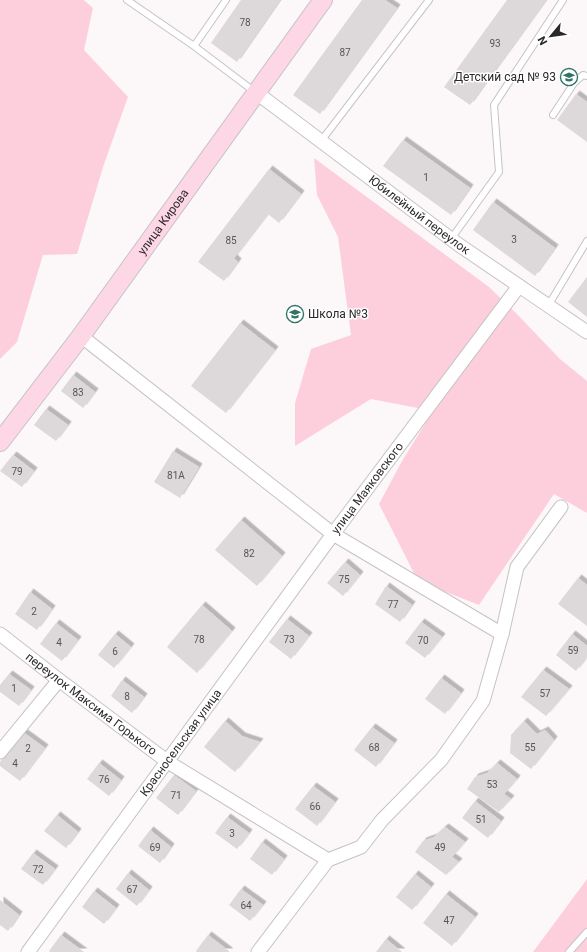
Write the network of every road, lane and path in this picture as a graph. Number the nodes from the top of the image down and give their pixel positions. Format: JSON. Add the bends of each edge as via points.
{"nodes":[{"id":1,"x":127,"y":0,"type":"edge"},
{"id":2,"x":226,"y":0,"type":"edge"},
{"id":3,"x":323,"y":0,"type":"edge"},
{"id":4,"x":429,"y":0,"type":"edge"},
{"id":5,"x":563,"y":0,"type":"edge"},
{"id":6,"x":194,"y":46,"type":"junction"},
{"id":7,"x":587,"y":76,"type":"edge"},
{"id":8,"x":257,"y":92,"type":"junction"},
{"id":9,"x":553,"y":115,"type":"dead end"},
{"id":10,"x":321,"y":141,"type":"junction"},
{"id":11,"x":451,"y":239,"type":"junction"},
{"id":12,"x":587,"y":241,"type":"edge"},
{"id":13,"x":519,"y":286,"type":"junction"},
{"id":14,"x":548,"y":306,"type":"junction"},
{"id":15,"x":587,"y":332,"type":"edge"},
{"id":16,"x":81,"y":336,"type":"junction"},
{"id":17,"x":0,"y":442,"type":"edge"},
{"id":18,"x":561,"y":507,"type":"dead end"},
{"id":19,"x":333,"y":534,"type":"junction"},
{"id":20,"x":0,"y":634,"type":"edge"},
{"id":21,"x":502,"y":634,"type":"junction"},
{"id":22,"x":59,"y":680,"type":"junction"},
{"id":23,"x":0,"y":752,"type":"edge"},
{"id":24,"x":168,"y":762,"type":"junction"},
{"id":25,"x":328,"y":860,"type":"junction"},
{"id":26,"x":587,"y":932,"type":"edge"},
{"id":27,"x":28,"y":952,"type":"edge"},
{"id":28,"x":258,"y":952,"type":"edge"},
{"id":29,"x":569,"y":952,"type":"edge"}],
"edges":[{"from":1,"to":6,"type":"lane"},
{"from":2,"to":6,"type":"lane"},
{"from":3,"to":8,"type":"street","name":"улица Кирова"},
{"from":4,"to":10,"type":"lane"},
{"from":5,"to":11,"type":"lane","via":[[494,105],[499,172]]},
{"from":6,"to":8,"type":"lane"},
{"from":7,"to":9,"type":"lane","via":[[583,75],[574,83]]},
{"from":8,"to":10,"type":"street","name":"Юбилейный переулок"},
{"from":8,"to":16,"type":"street","name":"улица Кирова"},
{"from":10,"to":11,"type":"street","name":"Юбилейный переулок"},
{"from":11,"to":13,"type":"street","name":"Юбилейный переулок"},
{"from":12,"to":14,"type":"lane"},
{"from":13,"to":14,"type":"street","name":"Юбилейный переулок"},
{"from":13,"to":19,"type":"street","name":"улица Маяковского"},
{"from":14,"to":15,"type":"street","name":"Юбилейный переулок"},
{"from":16,"to":17,"type":"street","name":"улица Кирова"},
{"from":16,"to":19,"type":"street"},
{"from":18,"to":21,"type":"street","via":[[517,567]]},
{"from":19,"to":21,"type":"street","name":"улица Маяковского"},
{"from":19,"to":24,"type":"street","name":"Красносельская улица"},
{"from":20,"to":22,"type":"street","name":"переулок Максима Горького"},
{"from":21,"to":25,"type":"street","via":[[484,701],[441,760],[382,820],[361,847]]},
{"from":22,"to":23,"type":"street"},
{"from":22,"to":24,"type":"street","name":"переулок Максима Горького"},
{"from":24,"to":25,"type":"street","name":"переулок Максима Горького"},
{"from":24,"to":27,"type":"street","name":"Красносельская улица"},
{"from":25,"to":28,"type":"street"},
{"from":26,"to":29,"type":"lane"}]}
